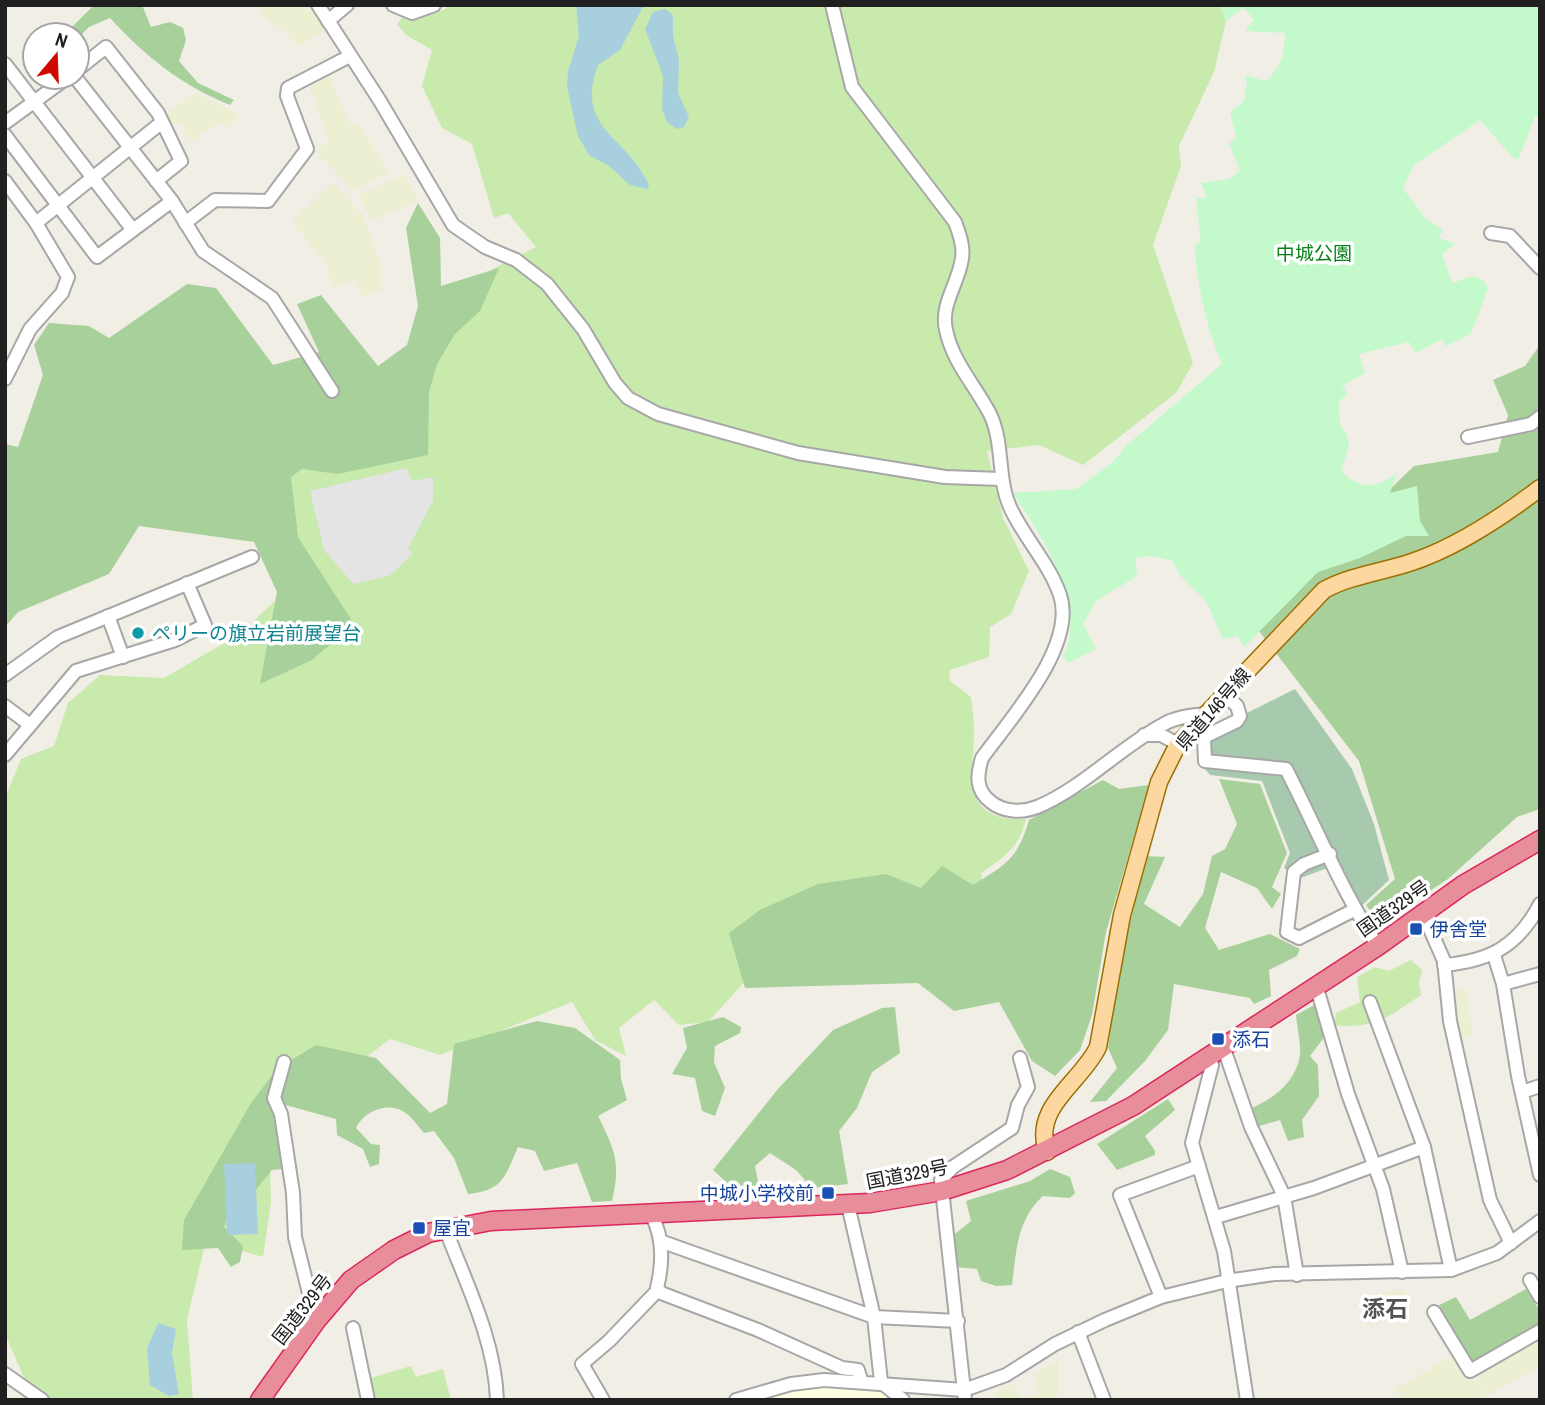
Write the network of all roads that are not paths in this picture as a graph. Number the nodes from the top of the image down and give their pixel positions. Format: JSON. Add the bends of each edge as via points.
{"nodes":[{"id":1,"x":318,"y":5,"type":"edge"},
{"id":2,"x":347,"y":5,"type":"edge"},
{"id":3,"x":393,"y":5,"type":"edge"},
{"id":4,"x":433,"y":5,"type":"edge"},
{"id":5,"x":832,"y":5,"type":"edge"},
{"id":6,"x":328,"y":21,"type":"junction"},
{"id":7,"x":351,"y":56,"type":"junction"},
{"id":8,"x":91,"y":59,"type":"edge"},
{"id":9,"x":5,"y":64,"type":"edge"},
{"id":10,"x":50,"y":91,"type":"edge"},
{"id":11,"x":86,"y":91,"type":"edge"},
{"id":12,"x":35,"y":102,"type":"junction"},
{"id":13,"x":161,"y":122,"type":"junction"},
{"id":14,"x":5,"y":123,"type":"edge"},
{"id":15,"x":5,"y":135,"type":"edge"},
{"id":16,"x":130,"y":148,"type":"junction"},
{"id":17,"x":92,"y":177,"type":"junction"},
{"id":18,"x":5,"y":181,"type":"edge"},
{"id":19,"x":156,"y":181,"type":"junction"},
{"id":20,"x":172,"y":201,"type":"junction"},
{"id":21,"x":56,"y":205,"type":"junction"},
{"id":22,"x":36,"y":223,"type":"junction"},
{"id":23,"x":185,"y":223,"type":"junction"},
{"id":24,"x":133,"y":230,"type":"junction"},
{"id":25,"x":1491,"y":233,"type":"dead end"},
{"id":26,"x":1540,"y":268,"type":"edge"},
{"id":27,"x":5,"y":379,"type":"edge"},
{"id":28,"x":332,"y":391,"type":"dead end"},
{"id":29,"x":1540,"y":417,"type":"edge"},
{"id":30,"x":1468,"y":436,"type":"dead end"},
{"id":31,"x":1001,"y":479,"type":"junction"},
{"id":32,"x":1540,"y":488,"type":"edge"},
{"id":33,"x":252,"y":557,"type":"dead end"},
{"id":34,"x":187,"y":583,"type":"junction"},
{"id":35,"x":108,"y":616,"type":"junction"},
{"id":36,"x":123,"y":657,"type":"junction"},
{"id":37,"x":5,"y":675,"type":"edge"},
{"id":38,"x":1224,"y":695,"type":"junction"},
{"id":39,"x":5,"y":706,"type":"edge"},
{"id":40,"x":1206,"y":715,"type":"junction"},
{"id":41,"x":30,"y":725,"type":"junction"},
{"id":42,"x":1144,"y":736,"type":"junction"},
{"id":43,"x":1178,"y":744,"type":"junction"},
{"id":44,"x":5,"y":755,"type":"edge"},
{"id":45,"x":1540,"y":840,"type":"edge"},
{"id":46,"x":1330,"y":854,"type":"junction"},
{"id":47,"x":1540,"y":904,"type":"edge"},
{"id":48,"x":1354,"y":909,"type":"junction"},
{"id":49,"x":1423,"y":913,"type":"junction"},
{"id":50,"x":1378,"y":946,"type":"junction"},
{"id":51,"x":1494,"y":955,"type":"junction"},
{"id":52,"x":1444,"y":965,"type":"junction"},
{"id":53,"x":1540,"y":974,"type":"edge"},
{"id":54,"x":1503,"y":984,"type":"junction"},
{"id":55,"x":1316,"y":985,"type":"junction"},
{"id":56,"x":1370,"y":1002,"type":"dead end"},
{"id":57,"x":1216,"y":1051,"type":"junction"},
{"id":58,"x":1020,"y":1058,"type":"dead end"},
{"id":59,"x":284,"y":1062,"type":"dead end"},
{"id":60,"x":1540,"y":1086,"type":"edge"},
{"id":61,"x":1522,"y":1092,"type":"junction"},
{"id":62,"x":1424,"y":1147,"type":"junction"},
{"id":63,"x":1047,"y":1152,"type":"junction"},
{"id":64,"x":1375,"y":1163,"type":"junction"},
{"id":65,"x":1199,"y":1166,"type":"junction"},
{"id":66,"x":1540,"y":1175,"type":"edge"},
{"id":67,"x":942,"y":1191,"type":"junction"},
{"id":68,"x":1284,"y":1196,"type":"junction"},
{"id":69,"x":848,"y":1205,"type":"junction"},
{"id":70,"x":651,"y":1214,"type":"junction"},
{"id":71,"x":1216,"y":1217,"type":"junction"},
{"id":72,"x":1540,"y":1221,"type":"edge"},
{"id":73,"x":444,"y":1228,"type":"junction"},
{"id":74,"x":660,"y":1241,"type":"junction"},
{"id":75,"x":1511,"y":1243,"type":"junction"},
{"id":76,"x":1451,"y":1270,"type":"junction"},
{"id":77,"x":1402,"y":1272,"type":"junction"},
{"id":78,"x":1297,"y":1275,"type":"junction"},
{"id":79,"x":1530,"y":1280,"type":"dead end"},
{"id":80,"x":1227,"y":1281,"type":"junction"},
{"id":81,"x":658,"y":1290,"type":"junction"},
{"id":82,"x":1161,"y":1297,"type":"junction"},
{"id":83,"x":1540,"y":1297,"type":"edge"},
{"id":84,"x":1434,"y":1312,"type":"dead end"},
{"id":85,"x":874,"y":1317,"type":"junction"},
{"id":86,"x":316,"y":1321,"type":"junction"},
{"id":87,"x":958,"y":1321,"type":"junction"},
{"id":88,"x":353,"y":1328,"type":"dead end"},
{"id":89,"x":1540,"y":1331,"type":"edge"},
{"id":90,"x":1078,"y":1332,"type":"junction"},
{"id":91,"x":5,"y":1374,"type":"edge"},
{"id":92,"x":861,"y":1380,"type":"junction"},
{"id":93,"x":881,"y":1382,"type":"junction"},
{"id":94,"x":965,"y":1395,"type":"edge"},
{"id":95,"x":42,"y":1400,"type":"edge"},
{"id":96,"x":260,"y":1400,"type":"edge"},
{"id":97,"x":368,"y":1400,"type":"edge"},
{"id":98,"x":497,"y":1400,"type":"edge"},
{"id":99,"x":603,"y":1400,"type":"edge"},
{"id":100,"x":736,"y":1400,"type":"edge"},
{"id":101,"x":903,"y":1400,"type":"edge"},
{"id":102,"x":1104,"y":1400,"type":"edge"},
{"id":103,"x":1247,"y":1400,"type":"edge"}],
"edges":[{"from":1,"to":6,"type":"street"},
{"from":2,"to":6,"type":"street"},
{"from":3,"to":4,"type":"street","via":[[412,13]]},
{"from":5,"to":31,"type":"street","via":[[852,87],[945,206],[958,230],[962,259],[946,307],[945,328],[955,360],[995,428]]},
{"from":6,"to":7,"type":"street"},
{"from":7,"to":23,"type":"street","via":[[288,88],[307,149],[268,201],[215,200]]},
{"from":7,"to":31,"type":"street","via":[[453,225],[485,247],[516,260],[547,284],[583,329],[615,383],[640,406],[798,453],[945,477]]},
{"from":8,"to":13,"type":"street","via":[[106,47]]},
{"from":9,"to":12,"type":"street"},
{"from":10,"to":12,"type":"street"},
{"from":11,"to":16,"type":"street"},
{"from":12,"to":14,"type":"street"},
{"from":12,"to":17,"type":"street"},
{"from":13,"to":16,"type":"street"},
{"from":13,"to":19,"type":"street","via":[[181,161]]},
{"from":15,"to":21,"type":"street"},
{"from":16,"to":17,"type":"street"},
{"from":16,"to":19,"type":"street"},
{"from":17,"to":21,"type":"street"},
{"from":17,"to":24,"type":"street"},
{"from":18,"to":22,"type":"street"},
{"from":19,"to":20,"type":"street"},
{"from":20,"to":23,"type":"street"},
{"from":20,"to":24,"type":"street"},
{"from":21,"to":22,"type":"street"},
{"from":21,"to":24,"type":"street","via":[[97,257]]},
{"from":22,"to":27,"type":"street","via":[[66,270],[67,284],[30,328]]},
{"from":23,"to":28,"type":"street","via":[[203,251],[272,298]]},
{"from":25,"to":26,"type":"street","via":[[1510,236]]},
{"from":29,"to":30,"type":"street","via":[[1531,424]]},
{"from":31,"to":42,"type":"street","via":[[1011,508],[1061,597],[1063,616],[1048,664],[982,758],[977,776],[983,794],[1008,810],[1037,807]]},
{"from":32,"to":38,"type":"main road","name":"県道146号線","via":[[1457,541],[1414,562],[1324,590]]},
{"from":33,"to":34,"type":"street"},
{"from":34,"to":35,"type":"street"},
{"from":34,"to":36,"type":"street","via":[[205,625]]},
{"from":35,"to":36,"type":"street"},
{"from":35,"to":37,"type":"street","via":[[58,638]]},
{"from":36,"to":41,"type":"street","via":[[76,671]]},
{"from":38,"to":40,"type":"main road","name":"県道146号線"},
{"from":38,"to":46,"type":"street","via":[[1237,706],[1240,716],[1205,737],[1205,761],[1286,769]]},
{"from":39,"to":41,"type":"street"},
{"from":40,"to":42,"type":"street","via":[[1167,722]]},
{"from":40,"to":43,"type":"main road","name":"県道146号線"},
{"from":41,"to":44,"type":"street"},
{"from":42,"to":43,"type":"street","via":[[1161,735]]},
{"from":43,"to":63,"type":"main road","name":"県道146号線","via":[[1159,782],[1122,915],[1098,1047],[1047,1116],[1043,1139]]},
{"from":45,"to":49,"type":"highway","name":"国道329号"},
{"from":46,"to":48,"type":"street"},
{"from":46,"to":48,"type":"street","via":[[1294,872],[1287,932],[1299,938]]},
{"from":47,"to":51,"type":"street","via":[[1523,929]]},
{"from":48,"to":50,"type":"street"},
{"from":49,"to":50,"type":"highway","name":"国道329号"},
{"from":49,"to":52,"type":"street"},
{"from":50,"to":55,"type":"highway","name":"国道329号"},
{"from":51,"to":52,"type":"street"},
{"from":51,"to":54,"type":"street"},
{"from":52,"to":75,"type":"street","via":[[1450,1021],[1483,1177]]},
{"from":53,"to":54,"type":"street"},
{"from":54,"to":61,"type":"street"},
{"from":55,"to":57,"type":"highway","name":"国道329号"},
{"from":55,"to":64,"type":"street","via":[[1348,1094]]},
{"from":56,"to":62,"type":"street"},
{"from":57,"to":63,"type":"highway","name":"国道329号","via":[[1133,1106]]},
{"from":57,"to":65,"type":"street","via":[[1192,1143]]},
{"from":57,"to":68,"type":"street"},
{"from":58,"to":67,"type":"street","via":[[1028,1087],[1012,1128],[953,1167],[941,1180]]},
{"from":59,"to":86,"type":"street","via":[[274,1098],[281,1114],[293,1193],[295,1237]]},
{"from":60,"to":61,"type":"street"},
{"from":61,"to":66,"type":"street"},
{"from":62,"to":64,"type":"street"},
{"from":62,"to":76,"type":"street"},
{"from":63,"to":67,"type":"highway","name":"国道329号"},
{"from":64,"to":68,"type":"street"},
{"from":64,"to":77,"type":"street"},
{"from":65,"to":71,"type":"street"},
{"from":65,"to":82,"type":"street","via":[[1120,1195]]},
{"from":67,"to":69,"type":"highway","name":"国道329号"},
{"from":67,"to":87,"type":"street"},
{"from":68,"to":71,"type":"street"},
{"from":68,"to":78,"type":"street"},
{"from":69,"to":70,"type":"highway","name":"国道329号"},
{"from":69,"to":85,"type":"street"},
{"from":70,"to":73,"type":"highway","name":"国道329号","via":[[491,1221]]},
{"from":70,"to":74,"type":"street"},
{"from":71,"to":80,"type":"street"},
{"from":72,"to":75,"type":"street"},
{"from":73,"to":86,"type":"highway","name":"国道329号","via":[[372,1263]]},
{"from":73,"to":98,"type":"street","via":[[489,1344]]},
{"from":74,"to":81,"type":"street"},
{"from":74,"to":85,"type":"street"},
{"from":75,"to":76,"type":"street"},
{"from":76,"to":77,"type":"street"},
{"from":77,"to":78,"type":"street"},
{"from":78,"to":80,"type":"street"},
{"from":79,"to":83,"type":"street"},
{"from":80,"to":82,"type":"street"},
{"from":80,"to":103,"type":"street"},
{"from":81,"to":92,"type":"street","via":[[842,1368],[858,1370]]},
{"from":81,"to":99,"type":"street","via":[[582,1364]]},
{"from":82,"to":90,"type":"street"},
{"from":84,"to":89,"type":"street","via":[[1470,1371]]},
{"from":85,"to":87,"type":"street"},
{"from":85,"to":93,"type":"street"},
{"from":86,"to":96,"type":"highway","name":"国道329号"},
{"from":87,"to":94,"type":"street"},
{"from":88,"to":97,"type":"street"},
{"from":90,"to":94,"type":"street"},
{"from":90,"to":102,"type":"street"},
{"from":91,"to":95,"type":"street"},
{"from":92,"to":93,"type":"street"},
{"from":92,"to":100,"type":"street","via":[[791,1384]]},
{"from":93,"to":94,"type":"street"},
{"from":93,"to":101,"type":"street"}]}
